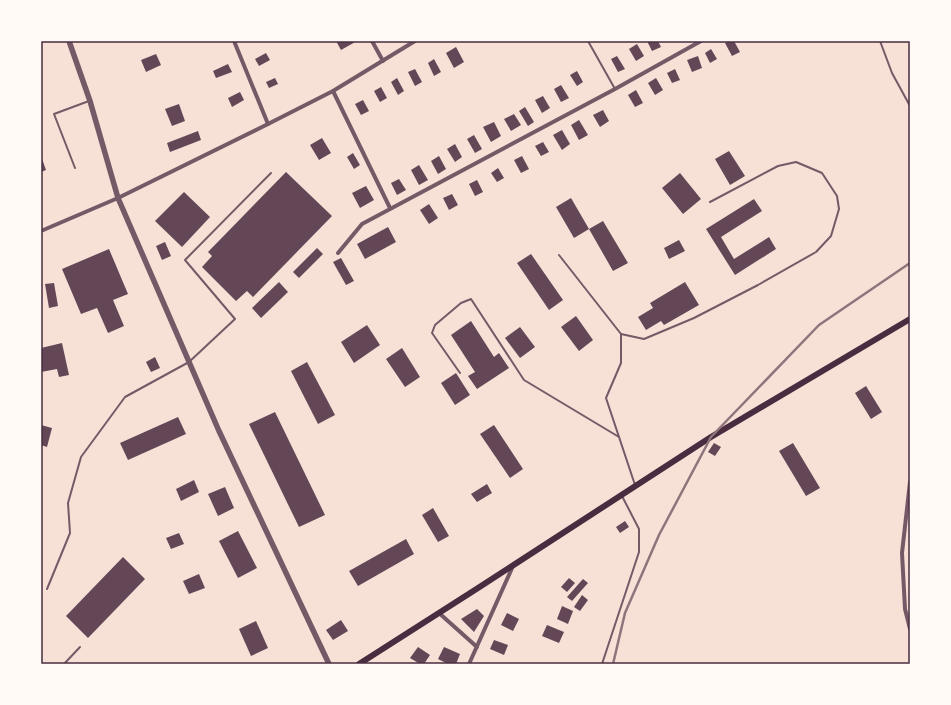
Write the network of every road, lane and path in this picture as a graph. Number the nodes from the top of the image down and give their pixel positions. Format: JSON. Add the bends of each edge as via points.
{"nodes":[{"id":1,"x":69,"y":41,"type":"edge"},
{"id":2,"x":234,"y":41,"type":"edge"},
{"id":3,"x":372,"y":41,"type":"edge"},
{"id":4,"x":415,"y":41,"type":"edge"},
{"id":5,"x":588,"y":41,"type":"edge"},
{"id":6,"x":701,"y":41,"type":"edge"},
{"id":7,"x":880,"y":41,"type":"edge"},
{"id":8,"x":383,"y":61,"type":"junction"},
{"id":9,"x":615,"y":89,"type":"junction"},
{"id":10,"x":333,"y":91,"type":"junction"},
{"id":11,"x":90,"y":101,"type":"junction"},
{"id":12,"x":910,"y":106,"type":"edge"},
{"id":13,"x":268,"y":124,"type":"junction"},
{"id":14,"x":75,"y":168,"type":"dead end"},
{"id":15,"x":271,"y":173,"type":"dead end"},
{"id":16,"x":118,"y":198,"type":"junction"},
{"id":17,"x":710,"y":202,"type":"dead end"},
{"id":18,"x":390,"y":208,"type":"junction"},
{"id":19,"x":41,"y":231,"type":"edge"},
{"id":20,"x":338,"y":253,"type":"dead end"},
{"id":21,"x":559,"y":255,"type":"dead end"},
{"id":22,"x":910,"y":319,"type":"edge"},
{"id":23,"x":621,"y":334,"type":"junction"},
{"id":24,"x":189,"y":362,"type":"junction"},
{"id":25,"x":460,"y":373,"type":"dead end"},
{"id":26,"x":619,"y":437,"type":"junction"},
{"id":27,"x":910,"y":482,"type":"edge"},
{"id":28,"x":636,"y":486,"type":"junction"},
{"id":29,"x":621,"y":495,"type":"junction"},
{"id":30,"x":513,"y":566,"type":"junction"},
{"id":31,"x":47,"y":589,"type":"dead end"},
{"id":32,"x":438,"y":613,"type":"junction"},
{"id":33,"x":910,"y":629,"type":"edge"},
{"id":34,"x":80,"y":647,"type":"dead end"},
{"id":35,"x":477,"y":647,"type":"junction"},
{"id":36,"x":64,"y":664,"type":"edge"},
{"id":37,"x":328,"y":664,"type":"edge"},
{"id":38,"x":359,"y":664,"type":"edge"},
{"id":39,"x":469,"y":664,"type":"edge"},
{"id":40,"x":602,"y":664,"type":"edge"}],
"edges":[{"from":1,"to":11,"type":"street"},
{"from":2,"to":13,"type":"street"},
{"from":3,"to":8,"type":"street"},
{"from":4,"to":8,"type":"street"},
{"from":5,"to":9,"type":"lane"},
{"from":6,"to":9,"type":"street"},
{"from":7,"to":12,"type":"lane","via":[[892,73]]},
{"from":8,"to":10,"type":"street"},
{"from":9,"to":18,"type":"street"},
{"from":10,"to":13,"type":"street"},
{"from":10,"to":18,"type":"street"},
{"from":11,"to":14,"type":"lane","via":[[54,114]]},
{"from":11,"to":16,"type":"street"},
{"from":13,"to":16,"type":"street"},
{"from":15,"to":24,"type":"lane","via":[[185,260],[235,319]]},
{"from":16,"to":19,"type":"street"},
{"from":16,"to":24,"type":"street"},
{"from":17,"to":23,"type":"lane","via":[[778,166],[796,162],[822,173],[837,196],[839,209],[831,236],[816,252],[694,318],[644,339]]},
{"from":18,"to":20,"type":"street","via":[[362,224]]},
{"from":21,"to":23,"type":"lane"},
{"from":22,"to":28,"type":"main road","via":[[710,437]]},
{"from":23,"to":26,"type":"lane","via":[[621,363],[606,398]]},
{"from":24,"to":31,"type":"lane","via":[[126,397],[81,457],[68,503],[70,533]]},
{"from":24,"to":37,"type":"street"},
{"from":25,"to":26,"type":"lane","via":[[432,334],[434,325],[461,303],[471,299],[524,380]]},
{"from":26,"to":28,"type":"lane"},
{"from":27,"to":33,"type":"street","via":[[902,553],[905,609]]},
{"from":28,"to":29,"type":"main road"},
{"from":29,"to":30,"type":"main road"},
{"from":29,"to":40,"type":"lane","via":[[639,529],[640,552]]},
{"from":30,"to":32,"type":"main road"},
{"from":30,"to":35,"type":"street"},
{"from":32,"to":35,"type":"street"},
{"from":32,"to":38,"type":"main road"},
{"from":34,"to":36,"type":"lane"},
{"from":35,"to":39,"type":"street"}]}
